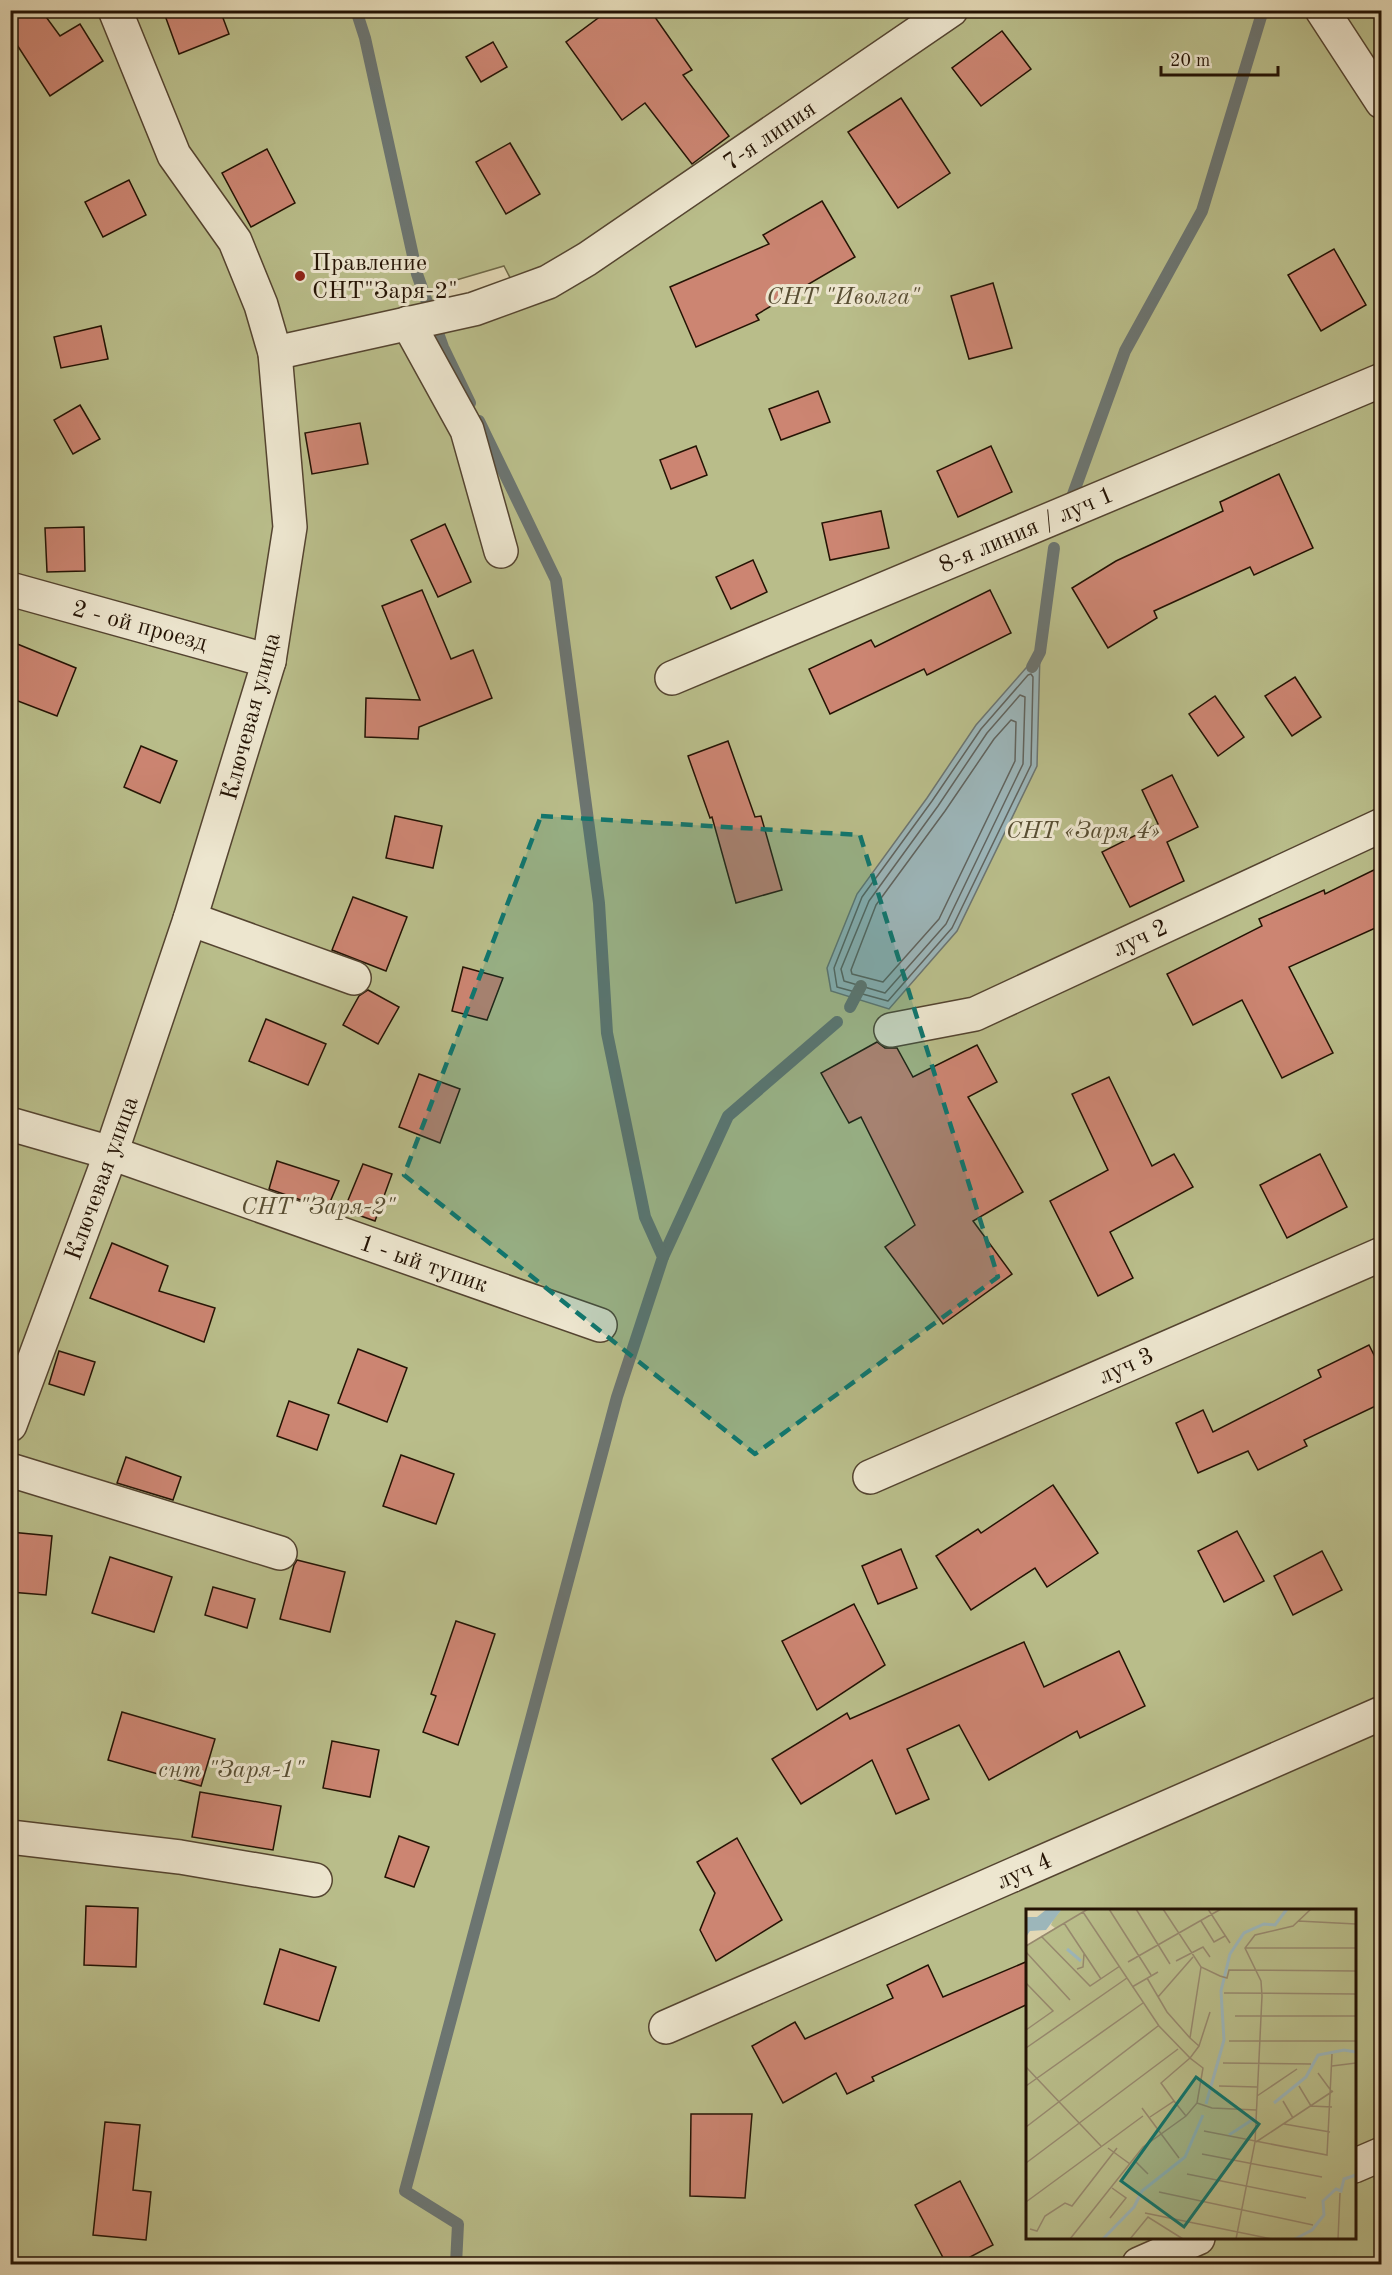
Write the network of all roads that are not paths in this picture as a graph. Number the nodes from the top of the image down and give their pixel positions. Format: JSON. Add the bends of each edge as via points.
{"nodes":[{"id":1,"x":115,"y":10,"type":"edge"},
{"id":2,"x":951,"y":10,"type":"edge"},
{"id":3,"x":1322,"y":10,"type":"edge"},
{"id":4,"x":1382,"y":102,"type":"edge"},
{"id":5,"x":424,"y":320,"type":"junction"},
{"id":6,"x":275,"y":353,"type":"junction"},
{"id":7,"x":1382,"y":380,"type":"edge"},
{"id":8,"x":501,"y":551,"type":"dead end"},
{"id":9,"x":10,"y":589,"type":"edge"},
{"id":10,"x":270,"y":661,"type":"junction"},
{"id":11,"x":672,"y":678,"type":"dead end"},
{"id":12,"x":1382,"y":825,"type":"edge"},
{"id":13,"x":190,"y":919,"type":"junction"},
{"id":14,"x":354,"y":978,"type":"dead end"},
{"id":15,"x":891,"y":1029,"type":"dead end"},
{"id":16,"x":10,"y":1124,"type":"edge"},
{"id":17,"x":111,"y":1153,"type":"junction"},
{"id":18,"x":1382,"y":1254,"type":"edge"},
{"id":19,"x":600,"y":1325,"type":"dead end"},
{"id":20,"x":10,"y":1425,"type":"edge"},
{"id":21,"x":10,"y":1470,"type":"edge"},
{"id":22,"x":870,"y":1477,"type":"dead end"},
{"id":23,"x":280,"y":1553,"type":"dead end"},
{"id":24,"x":1382,"y":1713,"type":"edge"},
{"id":25,"x":10,"y":1837,"type":"edge"},
{"id":26,"x":315,"y":1880,"type":"dead end"},
{"id":27,"x":666,"y":2027,"type":"dead end"},
{"id":28,"x":1382,"y":2154,"type":"edge"},
{"id":29,"x":1356,"y":2165,"type":"edge"},
{"id":30,"x":1196,"y":2239,"type":"edge"},
{"id":31,"x":1139,"y":2265,"type":"edge"}],
"edges":[{"from":1,"to":6,"type":"street","name":"Ключевая улица","via":[[174,155],[235,241]]},
{"from":2,"to":5,"type":"street","name":"7-я линия","via":[[548,282],[474,309]]},
{"from":3,"to":4,"type":"street"},
{"from":5,"to":6,"type":"street","name":"7-я линия"},
{"from":5,"to":8,"type":"street","via":[[467,430]]},
{"from":6,"to":10,"type":"street","name":"Ключевая улица","via":[[290,527]]},
{"from":7,"to":11,"type":"street","name":"8-я линия / луч 1"},
{"from":9,"to":10,"type":"street","name":"2 - ой проезд"},
{"from":10,"to":13,"type":"street","name":"Ключевая улица"},
{"from":12,"to":15,"type":"street","name":"луч 2","via":[[975,1014]]},
{"from":13,"to":14,"type":"street"},
{"from":13,"to":17,"type":"street","name":"Ключевая улица"},
{"from":16,"to":17,"type":"street","name":"1 - ый тупик"},
{"from":17,"to":19,"type":"street","name":"1 - ый тупик"},
{"from":17,"to":20,"type":"street","name":"Ключевая улица"},
{"from":18,"to":22,"type":"street","name":"луч 3"},
{"from":21,"to":23,"type":"street"},
{"from":24,"to":27,"type":"street","name":"луч 4"},
{"from":25,"to":26,"type":"street","via":[[180,1857]]},
{"from":28,"to":29,"type":"street"},
{"from":30,"to":31,"type":"street"}]}
